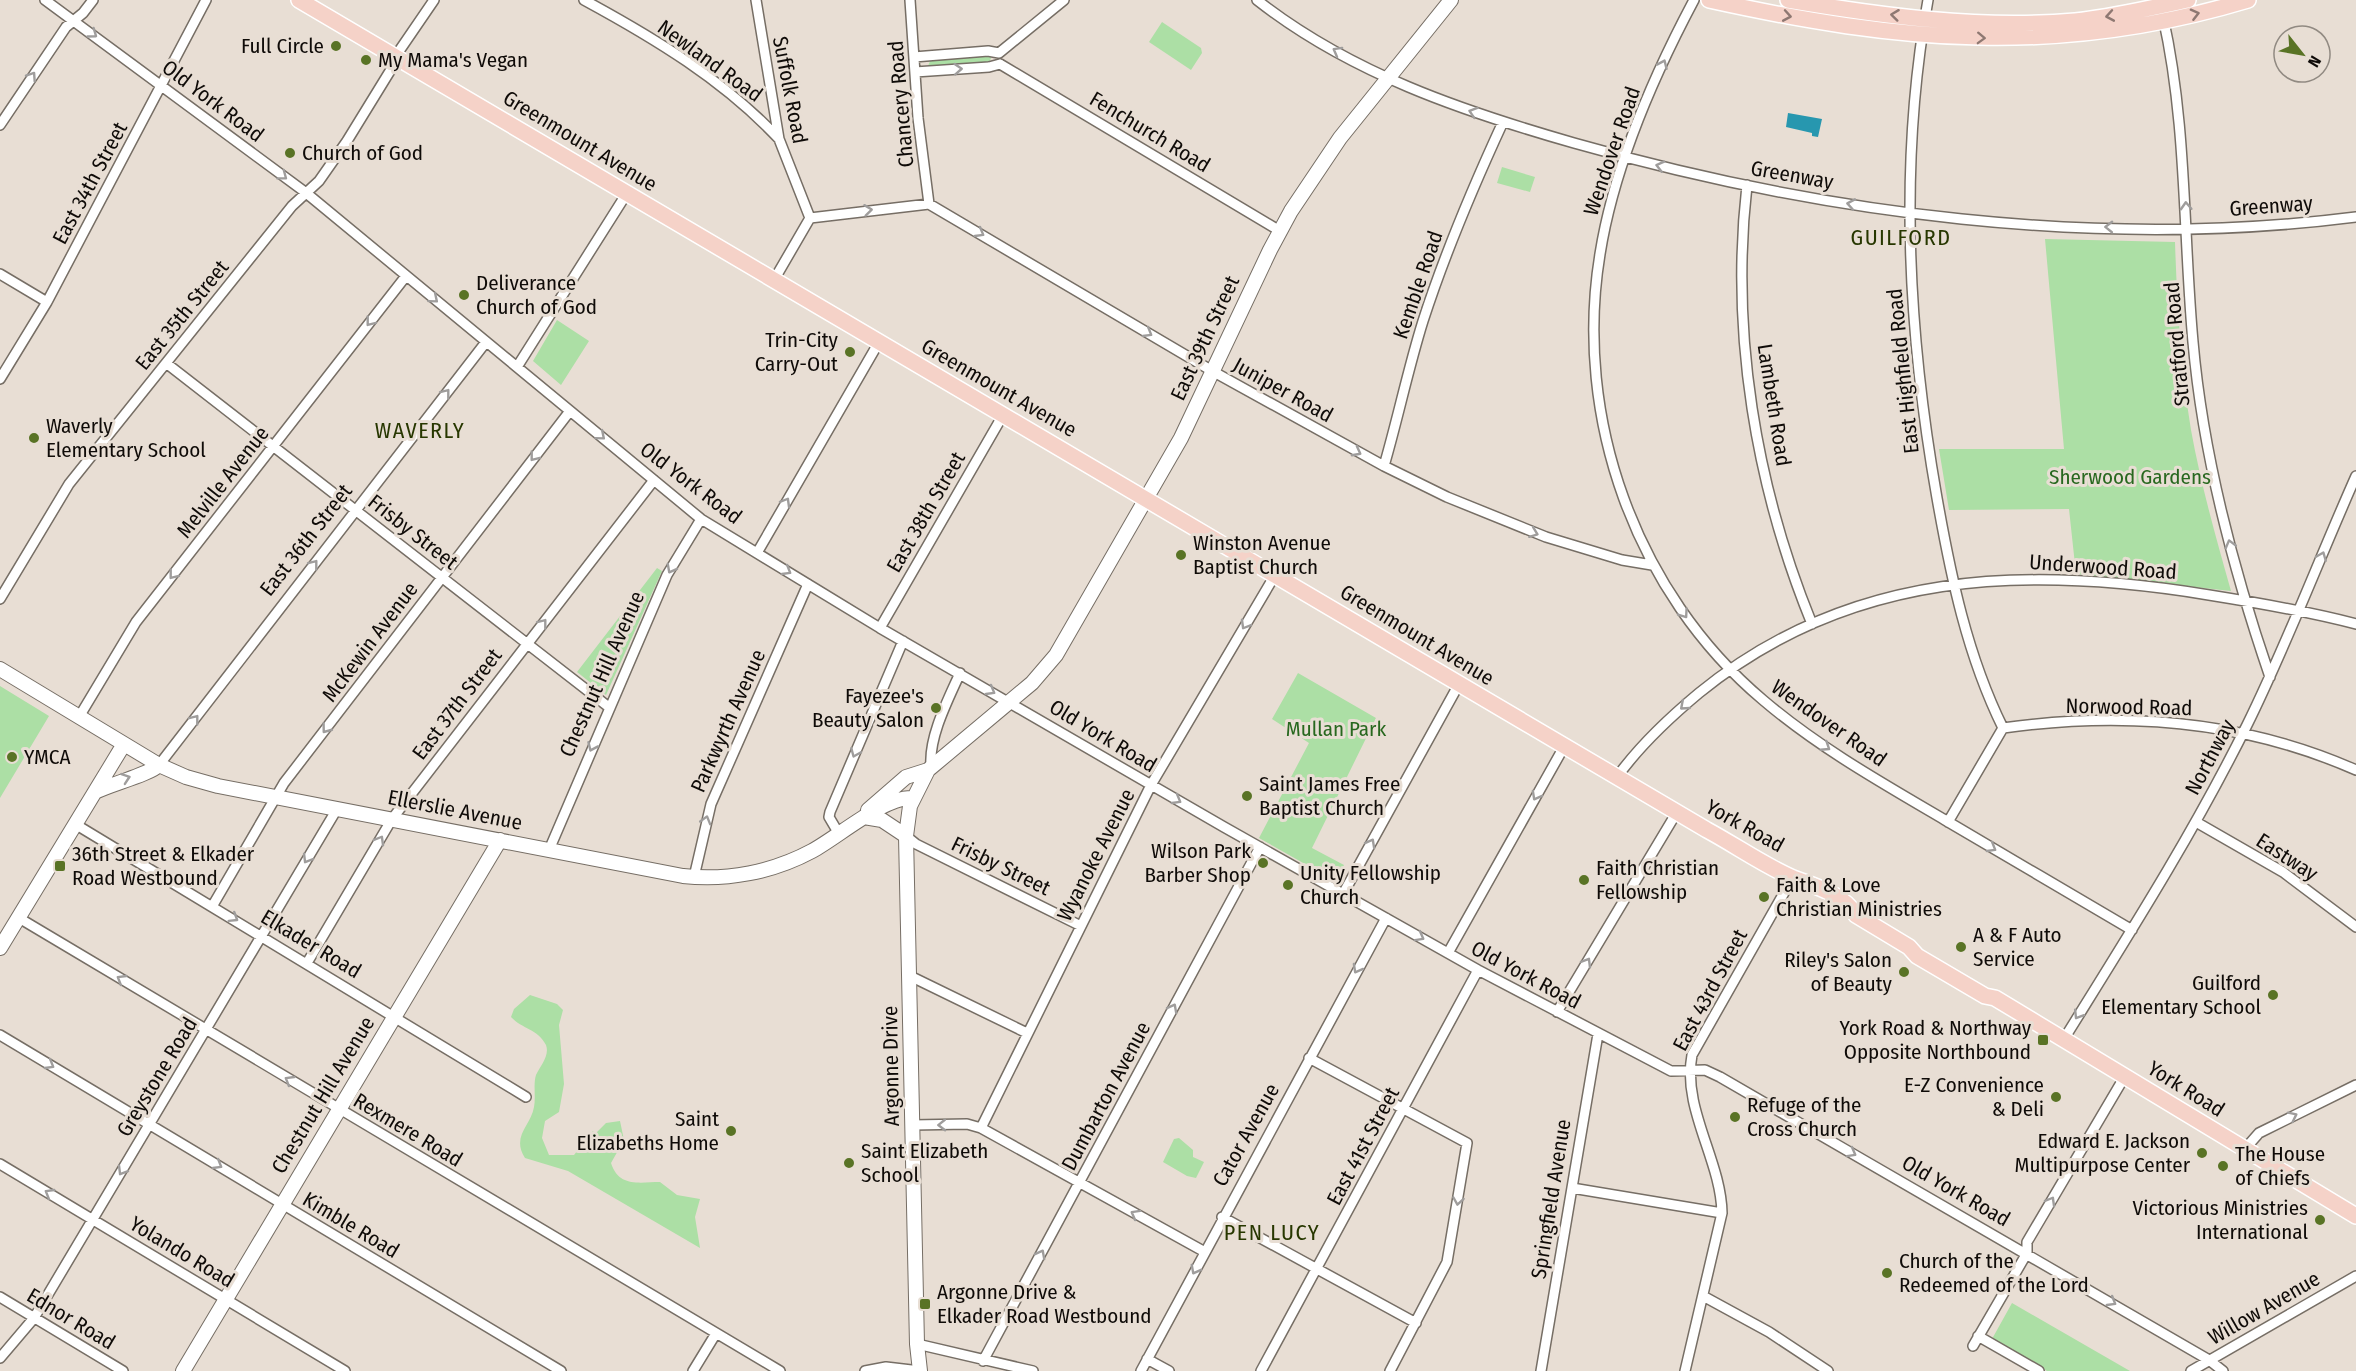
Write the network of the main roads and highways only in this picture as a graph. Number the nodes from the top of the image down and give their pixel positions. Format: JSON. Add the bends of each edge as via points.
{"nodes":[{"id":1,"x":299,"y":0,"type":"edge"},
{"id":2,"x":1709,"y":0,"type":"edge"},
{"id":3,"x":1788,"y":0,"type":"edge"},
{"id":4,"x":2188,"y":0,"type":"edge"},
{"id":5,"x":2248,"y":0,"type":"edge"},
{"id":6,"x":2160,"y":3,"type":"edge"},
{"id":7,"x":1923,"y":26,"type":"junction"},
{"id":8,"x":1677,"y":812,"type":"joint"},
{"id":9,"x":2356,"y":1216,"type":"edge"}],
"edges":[{"from":1,"to":8,"type":"main road","name":"Greenmount Avenue"},
{"from":2,"to":7,"type":"main road","one_way":true,"via":[[1805,19]]},
{"from":7,"to":3,"type":"main road","one_way":true},
{"from":4,"to":6,"type":"main road"},
{"from":7,"to":5,"type":"main road","one_way":true,"via":[[2000,39],[2046,38],[2122,30]]},
{"from":6,"to":7,"type":"main road","one_way":true,"via":[[2075,21]]},
{"from":8,"to":9,"type":"main road","name":"York Road","via":[[1792,877],[1845,915],[1856,915],[1909,947],[1917,956],[1995,998]]}]}
